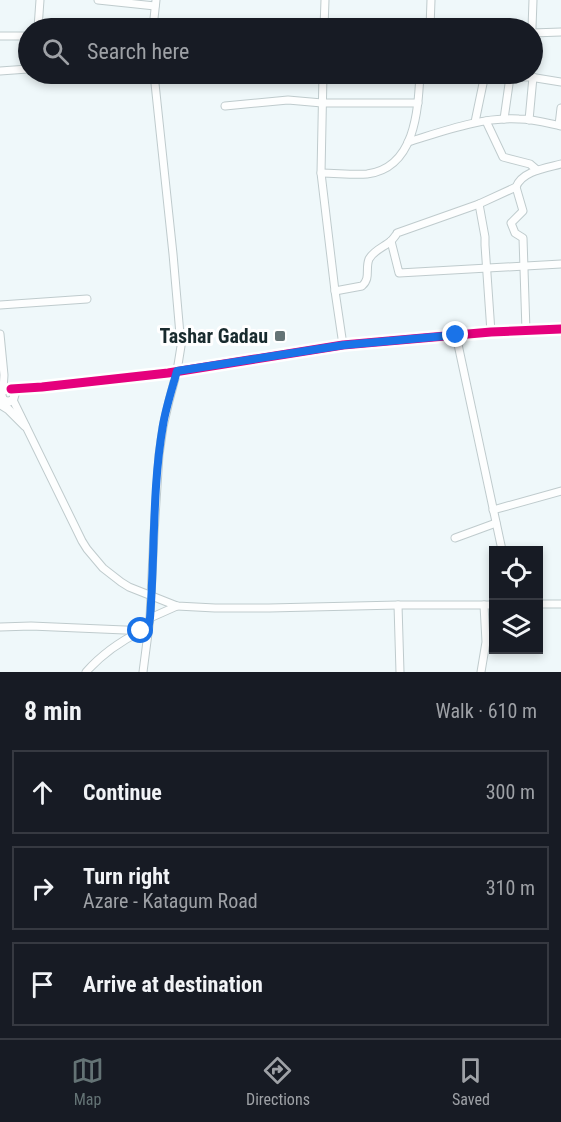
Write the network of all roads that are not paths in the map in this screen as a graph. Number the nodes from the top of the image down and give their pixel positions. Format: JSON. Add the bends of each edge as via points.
{"nodes":[{"id":1,"x":40,"y":0,"type":"edge"},
{"id":2,"x":98,"y":0,"type":"edge"},
{"id":3,"x":325,"y":0,"type":"edge"},
{"id":4,"x":431,"y":0,"type":"edge"},
{"id":5,"x":533,"y":0,"type":"edge"},
{"id":6,"x":155,"y":3,"type":"edge"},
{"id":7,"x":39,"y":18,"type":"edge"},
{"id":8,"x":154,"y":18,"type":"edge"},
{"id":9,"x":324,"y":18,"type":"edge"},
{"id":10,"x":430,"y":18,"type":"edge"},
{"id":11,"x":532,"y":18,"type":"edge"},
{"id":12,"x":543,"y":31,"type":"edge"},
{"id":13,"x":561,"y":32,"type":"edge"},
{"id":14,"x":0,"y":36,"type":"edge"},
{"id":15,"x":18,"y":36,"type":"edge"},
{"id":16,"x":18,"y":70,"type":"edge"},
{"id":17,"x":0,"y":71,"type":"edge"},
{"id":18,"x":543,"y":78,"type":"edge"},
{"id":19,"x":561,"y":82,"type":"edge"},
{"id":20,"x":155,"y":84,"type":"edge"},
{"id":21,"x":323,"y":84,"type":"edge"},
{"id":22,"x":419,"y":84,"type":"edge"},
{"id":23,"x":483,"y":84,"type":"edge"},
{"id":24,"x":509,"y":84,"type":"edge"},
{"id":25,"x":531,"y":84,"type":"edge"},
{"id":26,"x":418,"y":103,"type":"junction"},
{"id":27,"x":322,"y":104,"type":"junction"},
{"id":28,"x":225,"y":106,"type":"dead end"},
{"id":29,"x":561,"y":108,"type":"edge"},
{"id":30,"x":504,"y":119,"type":"junction"},
{"id":31,"x":529,"y":120,"type":"junction"},
{"id":32,"x":486,"y":121,"type":"junction"},
{"id":33,"x":476,"y":122,"type":"junction"},
{"id":34,"x":560,"y":126,"type":"edge"},
{"id":35,"x":408,"y":142,"type":"junction"},
{"id":36,"x":561,"y":164,"type":"edge"},
{"id":37,"x":537,"y":170,"type":"junction"},
{"id":38,"x":321,"y":173,"type":"junction"},
{"id":39,"x":516,"y":187,"type":"junction"},
{"id":40,"x":479,"y":204,"type":"junction"},
{"id":41,"x":391,"y":241,"type":"junction"},
{"id":42,"x":561,"y":264,"type":"edge"},
{"id":43,"x":524,"y":266,"type":"junction"},
{"id":44,"x":487,"y":268,"type":"junction"},
{"id":45,"x":335,"y":291,"type":"junction"},
{"id":46,"x":87,"y":299,"type":"dead end"},
{"id":47,"x":0,"y":305,"type":"edge"},
{"id":48,"x":561,"y":329,"type":"edge"},
{"id":49,"x":526,"y":331,"type":"junction"},
{"id":50,"x":491,"y":332,"type":"junction"},
{"id":51,"x":0,"y":334,"type":"edge"},
{"id":52,"x":456,"y":335,"type":"junction"},
{"id":53,"x":344,"y":345,"type":"junction"},
{"id":54,"x":177,"y":371,"type":"junction"},
{"id":55,"x":42,"y":387,"type":"junction"},
{"id":56,"x":4,"y":394,"type":"edge"},
{"id":57,"x":14,"y":399,"type":"junction"},
{"id":58,"x":25,"y":426,"type":"junction"},
{"id":59,"x":561,"y":492,"type":"edge"},
{"id":60,"x":493,"y":510,"type":"junction"},
{"id":61,"x":496,"y":523,"type":"junction"},
{"id":62,"x":455,"y":538,"type":"dead end"},
{"id":63,"x":501,"y":546,"type":"edge"},
{"id":64,"x":152,"y":596,"type":"junction"},
{"id":65,"x":398,"y":604,"type":"junction"},
{"id":66,"x":543,"y":604,"type":"edge"},
{"id":67,"x":561,"y":604,"type":"edge"},
{"id":68,"x":484,"y":605,"type":"junction"},
{"id":69,"x":489,"y":605,"type":"edge"},
{"id":70,"x":177,"y":606,"type":"junction"},
{"id":71,"x":150,"y":618,"type":"junction"},
{"id":72,"x":0,"y":627,"type":"edge"},
{"id":73,"x":146,"y":631,"type":"junction"},
{"id":74,"x":86,"y":672,"type":"edge"},
{"id":75,"x":143,"y":672,"type":"edge"},
{"id":76,"x":400,"y":672,"type":"edge"},
{"id":77,"x":481,"y":672,"type":"edge"}],
"edges":[{"from":1,"to":7,"type":"street"},
{"from":2,"to":6,"type":"street"},
{"from":3,"to":9,"type":"street"},
{"from":4,"to":10,"type":"street"},
{"from":5,"to":11,"type":"street"},
{"from":6,"to":8,"type":"street"},
{"from":12,"to":13,"type":"street"},
{"from":14,"to":15,"type":"street"},
{"from":16,"to":17,"type":"street"},
{"from":18,"to":19,"type":"street"},
{"from":20,"to":54,"type":"street","via":[[181,334]]},
{"from":21,"to":27,"type":"street"},
{"from":22,"to":26,"type":"street"},
{"from":23,"to":33,"type":"street"},
{"from":24,"to":30,"type":"street"},
{"from":25,"to":31,"type":"street"},
{"from":26,"to":27,"type":"street"},
{"from":26,"to":35,"type":"street"},
{"from":27,"to":28,"type":"street","via":[[288,100]]},
{"from":27,"to":38,"type":"street"},
{"from":29,"to":34,"type":"street"},
{"from":30,"to":31,"type":"street"},
{"from":30,"to":32,"type":"street"},
{"from":31,"to":34,"type":"street"},
{"from":32,"to":33,"type":"street"},
{"from":32,"to":37,"type":"street","via":[[503,157],[530,164]]},
{"from":33,"to":35,"type":"street"},
{"from":35,"to":38,"type":"street","via":[[396,161],[384,170],[367,174]]},
{"from":36,"to":37,"type":"street"},
{"from":37,"to":39,"type":"street","via":[[519,180]]},
{"from":38,"to":45,"type":"street"},
{"from":39,"to":40,"type":"street"},
{"from":39,"to":43,"type":"street","via":[[523,211],[511,223],[515,233],[523,238]]},
{"from":40,"to":41,"type":"street","via":[[398,234]]},
{"from":40,"to":44,"type":"street"},
{"from":41,"to":44,"type":"street","via":[[399,273]]},
{"from":41,"to":45,"type":"street","via":[[370,257],[365,284]]},
{"from":42,"to":43,"type":"street"},
{"from":43,"to":44,"type":"street"},
{"from":43,"to":49,"type":"street"},
{"from":44,"to":50,"type":"street"},
{"from":45,"to":53,"type":"street"},
{"from":46,"to":47,"type":"street"},
{"from":48,"to":49,"type":"main road"},
{"from":49,"to":50,"type":"main road"},
{"from":50,"to":52,"type":"main road"},
{"from":51,"to":56,"type":"street"},
{"from":52,"to":53,"type":"main road"},
{"from":52,"to":60,"type":"street"},
{"from":53,"to":54,"type":"main road"},
{"from":54,"to":55,"type":"main road"},
{"from":54,"to":64,"type":"street","via":[[159,455]]},
{"from":55,"to":56,"type":"main road"},
{"from":55,"to":57,"type":"main road"},
{"from":56,"to":57,"type":"main road","via":[[8,402]]},
{"from":56,"to":58,"type":"main road","via":[[8,409]]},
{"from":57,"to":58,"type":"street"},
{"from":58,"to":64,"type":"street","via":[[87,549],[121,582]]},
{"from":59,"to":60,"type":"street"},
{"from":60,"to":61,"type":"street"},
{"from":61,"to":62,"type":"street"},
{"from":61,"to":63,"type":"street"},
{"from":64,"to":70,"type":"street"},
{"from":64,"to":71,"type":"street"},
{"from":65,"to":68,"type":"street"},
{"from":65,"to":70,"type":"street","via":[[268,609]]},
{"from":65,"to":76,"type":"street"},
{"from":66,"to":67,"type":"street"},
{"from":68,"to":69,"type":"street"},
{"from":68,"to":77,"type":"street","via":[[486,642]]},
{"from":70,"to":71,"type":"street"},
{"from":71,"to":73,"type":"street"},
{"from":72,"to":73,"type":"street"},
{"from":73,"to":74,"type":"street","via":[[124,639]]},
{"from":73,"to":75,"type":"street"}]}
